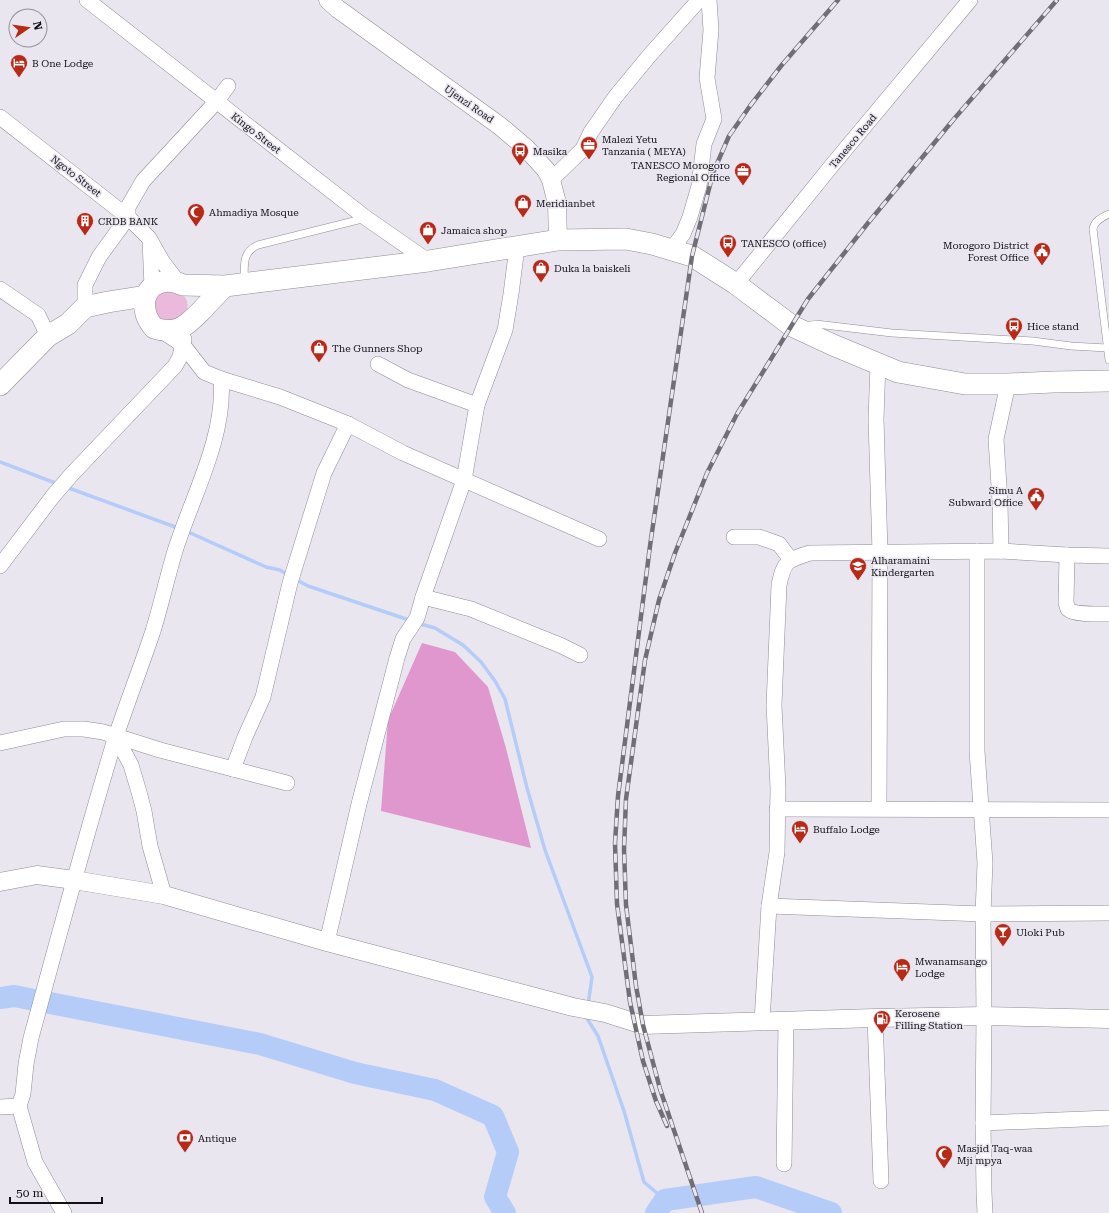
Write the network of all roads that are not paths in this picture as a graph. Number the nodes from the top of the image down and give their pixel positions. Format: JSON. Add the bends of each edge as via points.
{"nodes":[{"id":1,"x":87,"y":0,"type":"edge"},
{"id":2,"x":328,"y":0,"type":"edge"},
{"id":3,"x":699,"y":0,"type":"edge"},
{"id":4,"x":709,"y":0,"type":"edge"},
{"id":5,"x":970,"y":0,"type":"edge"},
{"id":6,"x":228,"y":86,"type":"dead end"},
{"id":7,"x":216,"y":102,"type":"junction"},
{"id":8,"x":0,"y":117,"type":"edge"},
{"id":9,"x":551,"y":180,"type":"junction"},
{"id":10,"x":1109,"y":214,"type":"edge"},
{"id":11,"x":128,"y":217,"type":"junction"},
{"id":12,"x":366,"y":218,"type":"junction"},
{"id":13,"x":149,"y":238,"type":"junction"},
{"id":14,"x":558,"y":240,"type":"junction"},
{"id":15,"x":517,"y":247,"type":"junction"},
{"id":16,"x":671,"y":250,"type":"junction"},
{"id":17,"x":428,"y":260,"type":"junction"},
{"id":18,"x":181,"y":284,"type":"junction"},
{"id":19,"x":235,"y":284,"type":"junction"},
{"id":20,"x":736,"y":284,"type":"junction"},
{"id":21,"x":1,"y":291,"type":"edge"},
{"id":22,"x":149,"y":291,"type":"junction"},
{"id":23,"x":108,"y":302,"type":"junction"},
{"id":24,"x":85,"y":307,"type":"junction"},
{"id":25,"x":158,"y":330,"type":"junction"},
{"id":26,"x":187,"y":330,"type":"junction"},
{"id":27,"x":802,"y":330,"type":"junction"},
{"id":28,"x":48,"y":336,"type":"junction"},
{"id":29,"x":1108,"y":348,"type":"junction"},
{"id":30,"x":1109,"y":360,"type":"edge"},
{"id":31,"x":378,"y":364,"type":"dead end"},
{"id":32,"x":878,"y":364,"type":"junction"},
{"id":33,"x":221,"y":379,"type":"junction"},
{"id":34,"x":1109,"y":381,"type":"edge"},
{"id":35,"x":1008,"y":384,"type":"junction"},
{"id":36,"x":0,"y":385,"type":"edge"},
{"id":37,"x":477,"y":405,"type":"junction"},
{"id":38,"x":348,"y":424,"type":"junction"},
{"id":39,"x":464,"y":480,"type":"junction"},
{"id":40,"x":734,"y":537,"type":"dead end"},
{"id":41,"x":599,"y":539,"type":"dead end"},
{"id":42,"x":977,"y":551,"type":"junction"},
{"id":43,"x":1001,"y":551,"type":"junction"},
{"id":44,"x":880,"y":552,"type":"junction"},
{"id":45,"x":1068,"y":555,"type":"junction"},
{"id":46,"x":1109,"y":556,"type":"edge"},
{"id":47,"x":791,"y":560,"type":"junction"},
{"id":48,"x":0,"y":566,"type":"edge"},
{"id":49,"x":423,"y":597,"type":"junction"},
{"id":50,"x":1108,"y":614,"type":"edge"},
{"id":51,"x":580,"y":655,"type":"dead end"},
{"id":52,"x":116,"y":737,"type":"junction"},
{"id":53,"x":0,"y":743,"type":"edge"},
{"id":54,"x":233,"y":769,"type":"junction"},
{"id":55,"x":287,"y":783,"type":"dead end"},
{"id":56,"x":879,"y":808,"type":"junction"},
{"id":57,"x":777,"y":809,"type":"junction"},
{"id":58,"x":981,"y":810,"type":"junction"},
{"id":59,"x":1109,"y":810,"type":"edge"},
{"id":60,"x":74,"y":880,"type":"junction"},
{"id":61,"x":0,"y":882,"type":"edge"},
{"id":62,"x":164,"y":895,"type":"junction"},
{"id":63,"x":769,"y":906,"type":"junction"},
{"id":64,"x":1109,"y":913,"type":"edge"},
{"id":65,"x":983,"y":914,"type":"junction"},
{"id":66,"x":328,"y":942,"type":"junction"},
{"id":67,"x":984,"y":1016,"type":"junction"},
{"id":68,"x":875,"y":1018,"type":"junction"},
{"id":69,"x":1109,"y":1019,"type":"edge"},
{"id":70,"x":762,"y":1021,"type":"junction"},
{"id":71,"x":786,"y":1021,"type":"junction"},
{"id":72,"x":19,"y":1106,"type":"junction"},
{"id":73,"x":0,"y":1107,"type":"edge"},
{"id":74,"x":1109,"y":1118,"type":"edge"},
{"id":75,"x":983,"y":1123,"type":"junction"},
{"id":76,"x":784,"y":1164,"type":"dead end"},
{"id":77,"x":881,"y":1181,"type":"dead end"},
{"id":78,"x":64,"y":1213,"type":"edge"},
{"id":79,"x":985,"y":1213,"type":"edge"}],
"edges":[{"from":1,"to":7,"type":"street","name":"Kingo Street"},
{"from":2,"to":9,"type":"street","name":"Ujenzi Road","via":[[500,126],[526,148],[546,170]]},
{"from":3,"to":9,"type":"street","via":[[616,96],[583,149]]},
{"from":4,"to":16,"type":"street","via":[[711,30],[706,78],[714,119],[704,144],[699,186],[690,217],[683,234]]},
{"from":5,"to":20,"type":"street","name":"Tanesco Road"},
{"from":6,"to":7,"type":"street"},
{"from":7,"to":11,"type":"street","via":[[143,181],[128,207]]},
{"from":7,"to":12,"type":"street","name":"Kingo Street"},
{"from":8,"to":11,"type":"street","name":"Ngoto Street"},
{"from":9,"to":14,"type":"street","name":"Ujenzi Road","via":[[557,204]]},
{"from":10,"to":29,"type":"lane","via":[[1093,225]]},
{"from":11,"to":13,"type":"street","name":"Ngoto Street"},
{"from":11,"to":24,"type":"street","via":[[100,257],[85,285]]},
{"from":12,"to":17,"type":"street","name":"Kingo Street"},
{"from":12,"to":19,"type":"lane","via":[[251,248],[246,254]]},
{"from":13,"to":18,"type":"street","name":"Ngoto Street"},
{"from":13,"to":22,"type":"street"},
{"from":14,"to":15,"type":"main road"},
{"from":14,"to":16,"type":"main road","via":[[626,239]]},
{"from":15,"to":17,"type":"main road"},
{"from":15,"to":37,"type":"street","via":[[504,330]]},
{"from":16,"to":20,"type":"main road","via":[[692,256]]},
{"from":17,"to":19,"type":"main road"},
{"from":18,"to":19,"type":"main road"},
{"from":18,"to":22,"type":"main road","via":[[164,282]]},
{"from":18,"to":26,"type":"main road","via":[[193,301],[194,309]]},
{"from":19,"to":26,"type":"main road"},
{"from":20,"to":27,"type":"main road","via":[[792,326]]},
{"from":21,"to":28,"type":"street","via":[[38,315]]},
{"from":22,"to":23,"type":"main road"},
{"from":22,"to":25,"type":"main road","via":[[145,306],[146,316]]},
{"from":23,"to":24,"type":"main road"},
{"from":23,"to":25,"type":"main road","via":[[142,317]]},
{"from":24,"to":28,"type":"main road","via":[[68,324]]},
{"from":25,"to":26,"type":"main road"},
{"from":26,"to":33,"type":"street","via":[[204,372]]},
{"from":26,"to":48,"type":"street","via":[[175,366],[72,474]]},
{"from":27,"to":29,"type":"lane","via":[[805,326],[816,324],[892,333]]},
{"from":27,"to":32,"type":"main road"},
{"from":28,"to":36,"type":"main road"},
{"from":29,"to":30,"type":"lane"},
{"from":31,"to":37,"type":"street","via":[[408,380]]},
{"from":32,"to":35,"type":"main road","via":[[898,372],[965,384]]},
{"from":32,"to":44,"type":"street","via":[[876,419]]},
{"from":33,"to":38,"type":"street","via":[[280,397]]},
{"from":33,"to":52,"type":"street","via":[[222,392],[216,435],[174,553],[153,631]]},
{"from":34,"to":35,"type":"main road"},
{"from":35,"to":43,"type":"street","via":[[996,439]]},
{"from":37,"to":39,"type":"street"},
{"from":38,"to":39,"type":"street","via":[[403,453]]},
{"from":38,"to":54,"type":"street","via":[[324,474],[292,578],[263,697]]},
{"from":39,"to":41,"type":"street"},
{"from":39,"to":49,"type":"street"},
{"from":40,"to":47,"type":"street","via":[[759,538],[779,544]]},
{"from":42,"to":43,"type":"street"},
{"from":42,"to":44,"type":"street"},
{"from":42,"to":58,"type":"street","via":[[977,751]]},
{"from":43,"to":45,"type":"street"},
{"from":44,"to":47,"type":"street","via":[[810,553]]},
{"from":44,"to":56,"type":"street"},
{"from":45,"to":46,"type":"street"},
{"from":45,"to":50,"type":"street","via":[[1068,608],[1072,611]]},
{"from":47,"to":57,"type":"street","via":[[782,572],[779,585],[774,705]]},
{"from":49,"to":51,"type":"street","via":[[471,609]]},
{"from":49,"to":66,"type":"street","via":[[417,618],[403,639],[397,658],[359,804]]},
{"from":52,"to":53,"type":"street","via":[[84,729],[64,729]]},
{"from":52,"to":54,"type":"street"},
{"from":52,"to":60,"type":"street"},
{"from":52,"to":62,"type":"street","via":[[131,765]]},
{"from":54,"to":55,"type":"street"},
{"from":56,"to":57,"type":"street"},
{"from":56,"to":58,"type":"street"},
{"from":57,"to":63,"type":"street","via":[[777,852]]},
{"from":58,"to":59,"type":"street"},
{"from":58,"to":65,"type":"street","via":[[985,863]]},
{"from":60,"to":61,"type":"street","via":[[38,875]]},
{"from":60,"to":62,"type":"street"},
{"from":60,"to":72,"type":"street","via":[[30,1038],[23,1094]]},
{"from":62,"to":66,"type":"street"},
{"from":63,"to":65,"type":"street"},
{"from":63,"to":70,"type":"street"},
{"from":64,"to":65,"type":"street"},
{"from":65,"to":67,"type":"street"},
{"from":66,"to":70,"type":"street","via":[[643,1025]]},
{"from":67,"to":68,"type":"street"},
{"from":67,"to":69,"type":"street"},
{"from":67,"to":75,"type":"street"},
{"from":68,"to":71,"type":"street"},
{"from":68,"to":77,"type":"street"},
{"from":70,"to":71,"type":"street"},
{"from":71,"to":76,"type":"street"},
{"from":72,"to":73,"type":"street"},
{"from":72,"to":78,"type":"street","via":[[35,1162]]},
{"from":74,"to":75,"type":"street"},
{"from":75,"to":79,"type":"street"}]}
